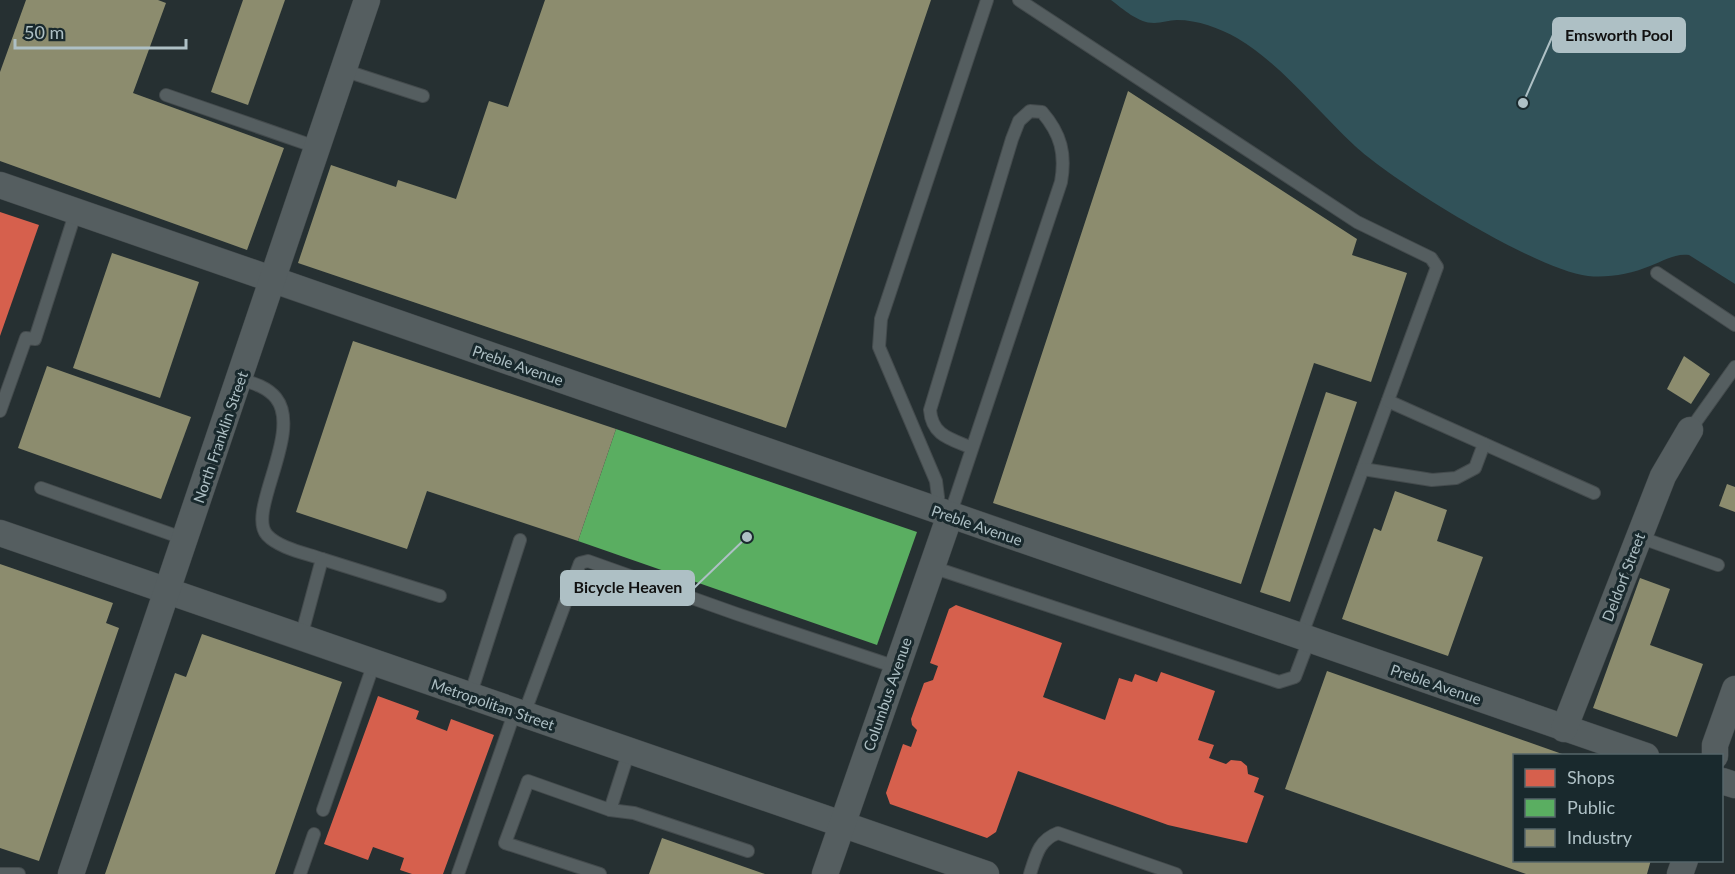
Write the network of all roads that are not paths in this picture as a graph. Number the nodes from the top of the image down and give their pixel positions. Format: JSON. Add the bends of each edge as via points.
{"nodes":[{"id":1,"x":367,"y":0,"type":"edge"},
{"id":2,"x":987,"y":0,"type":"edge"},
{"id":3,"x":1019,"y":0,"type":"edge"},
{"id":4,"x":343,"y":70,"type":"junction"},
{"id":5,"x":166,"y":95,"type":"dead end"},
{"id":6,"x":423,"y":96,"type":"dead end"},
{"id":7,"x":316,"y":147,"type":"junction"},
{"id":8,"x":0,"y":185,"type":"edge"},
{"id":9,"x":76,"y":211,"type":"junction"},
{"id":10,"x":1657,"y":273,"type":"dead end"},
{"id":11,"x":274,"y":280,"type":"junction"},
{"id":12,"x":1735,"y":325,"type":"edge"},
{"id":13,"x":1735,"y":367,"type":"edge"},
{"id":14,"x":240,"y":379,"type":"junction"},
{"id":15,"x":1388,"y":401,"type":"junction"},
{"id":16,"x":0,"y":411,"type":"edge"},
{"id":17,"x":1690,"y":430,"type":"joint"},
{"id":18,"x":1484,"y":444,"type":"junction"},
{"id":19,"x":972,"y":448,"type":"junction"},
{"id":20,"x":1363,"y":469,"type":"junction"},
{"id":21,"x":41,"y":488,"type":"dead end"},
{"id":22,"x":1594,"y":494,"type":"dead end"},
{"id":23,"x":943,"y":513,"type":"junction"},
{"id":24,"x":0,"y":533,"type":"edge"},
{"id":25,"x":1639,"y":537,"type":"junction"},
{"id":26,"x":185,"y":539,"type":"junction"},
{"id":27,"x":520,"y":540,"type":"dead end"},
{"id":28,"x":322,"y":559,"type":"junction"},
{"id":29,"x":1718,"y":565,"type":"dead end"},
{"id":30,"x":932,"y":567,"type":"junction"},
{"id":31,"x":168,"y":591,"type":"junction"},
{"id":32,"x":440,"y":596,"type":"dead end"},
{"id":33,"x":301,"y":637,"type":"junction"},
{"id":34,"x":1305,"y":639,"type":"junction"},
{"id":35,"x":374,"y":663,"type":"junction"},
{"id":36,"x":896,"y":667,"type":"junction"},
{"id":37,"x":1735,"y":689,"type":"edge"},
{"id":38,"x":470,"y":696,"type":"junction"},
{"id":39,"x":520,"y":713,"type":"junction"},
{"id":40,"x":1555,"y":725,"type":"junction"},
{"id":41,"x":629,"y":750,"type":"junction"},
{"id":42,"x":1640,"y":754,"type":"edge"},
{"id":43,"x":1715,"y":754,"type":"edge"},
{"id":44,"x":323,"y":810,"type":"dead end"},
{"id":45,"x":610,"y":810,"type":"junction"},
{"id":46,"x":842,"y":824,"type":"junction"},
{"id":47,"x":314,"y":834,"type":"dead end"},
{"id":48,"x":748,"y":851,"type":"dead end"},
{"id":49,"x":1,"y":874,"type":"edge"},
{"id":50,"x":19,"y":874,"type":"edge"},
{"id":51,"x":71,"y":874,"type":"edge"},
{"id":52,"x":300,"y":874,"type":"edge"},
{"id":53,"x":458,"y":874,"type":"edge"},
{"id":54,"x":600,"y":874,"type":"edge"},
{"id":55,"x":825,"y":874,"type":"edge"},
{"id":56,"x":986,"y":874,"type":"edge"},
{"id":57,"x":1030,"y":874,"type":"edge"},
{"id":58,"x":1176,"y":874,"type":"edge"}],
"edges":[{"from":1,"to":4,"type":"street","name":"North Franklin Street"},
{"from":2,"to":23,"type":"lane","via":[[880,319],[879,347],[936,480]]},
{"from":3,"to":15,"type":"lane","via":[[1357,222],[1431,258],[1437,267]]},
{"from":4,"to":6,"type":"lane"},
{"from":4,"to":7,"type":"street","name":"North Franklin Street"},
{"from":5,"to":7,"type":"lane"},
{"from":7,"to":11,"type":"street","name":"North Franklin Street"},
{"from":8,"to":9,"type":"street","name":"Preble Avenue"},
{"from":9,"to":11,"type":"street","name":"Preble Avenue"},
{"from":9,"to":16,"type":"lane","via":[[35,339],[26,338]]},
{"from":10,"to":12,"type":"lane"},
{"from":11,"to":14,"type":"street","name":"North Franklin Street"},
{"from":11,"to":23,"type":"street","name":"Preble Avenue"},
{"from":13,"to":17,"type":"lane"},
{"from":14,"to":26,"type":"street","name":"North Franklin Street"},
{"from":14,"to":28,"type":"lane","via":[[262,387],[283,410],[278,456],[261,520],[265,533],[275,542]]},
{"from":15,"to":18,"type":"lane"},
{"from":15,"to":20,"type":"lane"},
{"from":17,"to":25,"type":"street","name":"Deldorf Street","via":[[1663,476]]},
{"from":18,"to":20,"type":"lane","via":[[1475,468],[1456,478],[1432,480]]},
{"from":18,"to":22,"type":"lane"},
{"from":19,"to":19,"type":"lane","via":[[1064,163],[1054,125],[1042,112],[1030,111],[1019,121],[1012,139],[930,410],[931,423],[938,434]]},
{"from":19,"to":23,"type":"lane"},
{"from":20,"to":34,"type":"lane"},
{"from":21,"to":26,"type":"lane"},
{"from":23,"to":30,"type":"street","name":"Columbus Avenue"},
{"from":23,"to":34,"type":"street","name":"Preble Avenue"},
{"from":24,"to":31,"type":"street","name":"Metropolitan Street"},
{"from":25,"to":29,"type":"lane"},
{"from":25,"to":40,"type":"street","name":"Deldorf Street"},
{"from":26,"to":31,"type":"street","name":"North Franklin Street"},
{"from":27,"to":38,"type":"lane"},
{"from":28,"to":32,"type":"lane"},
{"from":28,"to":33,"type":"lane"},
{"from":30,"to":34,"type":"lane","via":[[1279,682],[1295,677]]},
{"from":30,"to":36,"type":"street","name":"Columbus Avenue"},
{"from":31,"to":33,"type":"street","name":"Metropolitan Street"},
{"from":31,"to":51,"type":"street","name":"North Franklin Street"},
{"from":33,"to":35,"type":"street","name":"Metropolitan Street"},
{"from":34,"to":40,"type":"street","name":"Preble Avenue"},
{"from":35,"to":38,"type":"street","name":"Metropolitan Street"},
{"from":35,"to":44,"type":"lane"},
{"from":36,"to":39,"type":"lane","via":[[588,561],[580,563]]},
{"from":36,"to":46,"type":"street","name":"Columbus Avenue"},
{"from":37,"to":43,"type":"street"},
{"from":38,"to":39,"type":"street","name":"Metropolitan Street"},
{"from":39,"to":41,"type":"street","name":"Metropolitan Street"},
{"from":39,"to":53,"type":"lane"},
{"from":40,"to":42,"type":"street","name":"Preble Avenue"},
{"from":41,"to":45,"type":"lane"},
{"from":41,"to":46,"type":"street","name":"Metropolitan Street"},
{"from":45,"to":48,"type":"lane","via":[[634,813]]},
{"from":45,"to":54,"type":"lane","via":[[528,781],[505,843]]},
{"from":46,"to":55,"type":"street","name":"Columbus Avenue"},
{"from":46,"to":56,"type":"street","name":"Metropolitan Street"},
{"from":47,"to":52,"type":"lane"},
{"from":49,"to":50,"type":"lane"},
{"from":57,"to":58,"type":"lane","via":[[1037,850],[1046,838],[1059,833]]}]}
